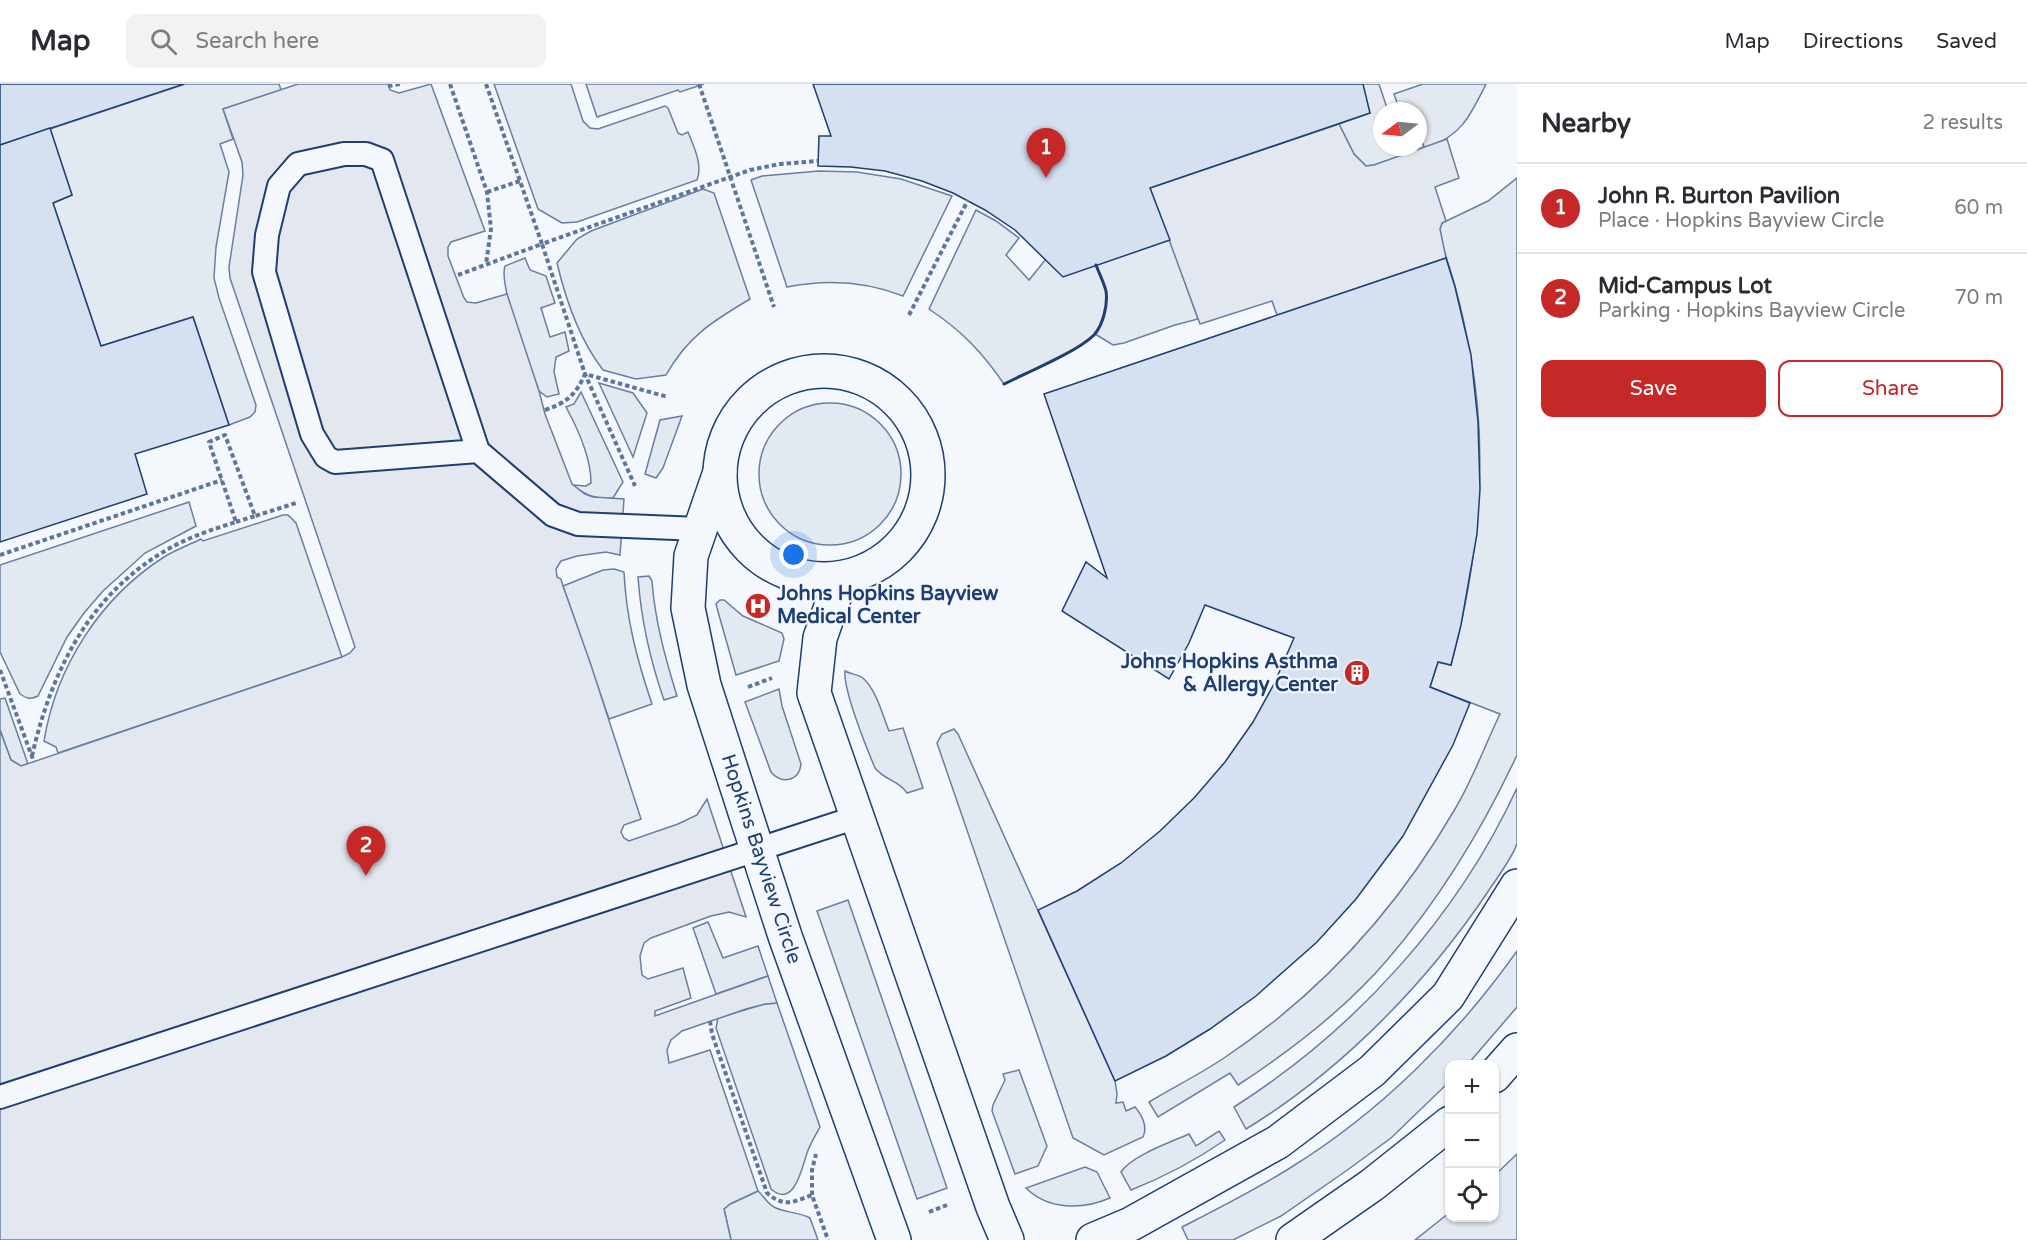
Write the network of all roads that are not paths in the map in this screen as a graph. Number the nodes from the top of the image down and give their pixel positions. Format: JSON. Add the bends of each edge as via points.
{"nodes":[{"id":1,"x":478,"y":451,"type":"junction"},
{"id":2,"x":720,"y":472,"type":"junction"},
{"id":3,"x":699,"y":529,"type":"junction"},
{"id":4,"x":841,"y":578,"type":"junction"},
{"id":5,"x":857,"y":817,"type":"junction"},
{"id":6,"x":758,"y":849,"type":"junction"},
{"id":7,"x":1517,"y":886,"type":"edge"},
{"id":8,"x":1517,"y":1050,"type":"edge"},
{"id":9,"x":1499,"y":1070,"type":"edge"},
{"id":10,"x":0,"y":1097,"type":"edge"},
{"id":11,"x":1445,"y":1126,"type":"edge"},
{"id":12,"x":894,"y":1240,"type":"edge"},
{"id":13,"x":1008,"y":1240,"type":"edge"},
{"id":14,"x":1093,"y":1240,"type":"edge"},
{"id":15,"x":1293,"y":1240,"type":"edge"}],
"edges":[{"from":1,"to":1,"type":"lane","via":[[382,160],[366,154],[344,154],[298,164],[279,186],[267,235],[264,272],[312,434],[326,457],[335,462]]},
{"from":1,"to":3,"type":"lane","via":[[553,515],[578,524]]},
{"from":2,"to":3,"type":"street","name":"Hopkins Bayview Circle"},
{"from":2,"to":4,"type":"street","name":"Hopkins Bayview Circle","via":[[724,502],[736,530],[756,554],[781,570],[810,579]]},
{"from":2,"to":4,"type":"street","name":"Hopkins Bayview Circle","via":[[727,436],[746,405],[774,382],[809,370],[844,372],[878,385],[906,409],[924,441],[929,476],[922,513],[903,543],[889,555],[875,566]]},
{"from":3,"to":6,"type":"street","name":"Hopkins Bayview Circle","via":[[691,556],[688,608],[704,685]]},
{"from":4,"to":5,"type":"street","via":[[820,638],[814,693]]},
{"from":5,"to":6,"type":"lane"},
{"from":5,"to":13,"type":"street","via":[[993,1207]]},
{"from":6,"to":10,"type":"lane"},
{"from":6,"to":12,"type":"street","name":"Hopkins Bayview Circle","via":[[785,936]]},
{"from":7,"to":14,"type":"street","via":[[1448,996],[1372,1071],[1278,1142],[1131,1224]]},
{"from":8,"to":9,"type":"street"},
{"from":11,"to":15,"type":"street","via":[[1372,1185]]}]}
